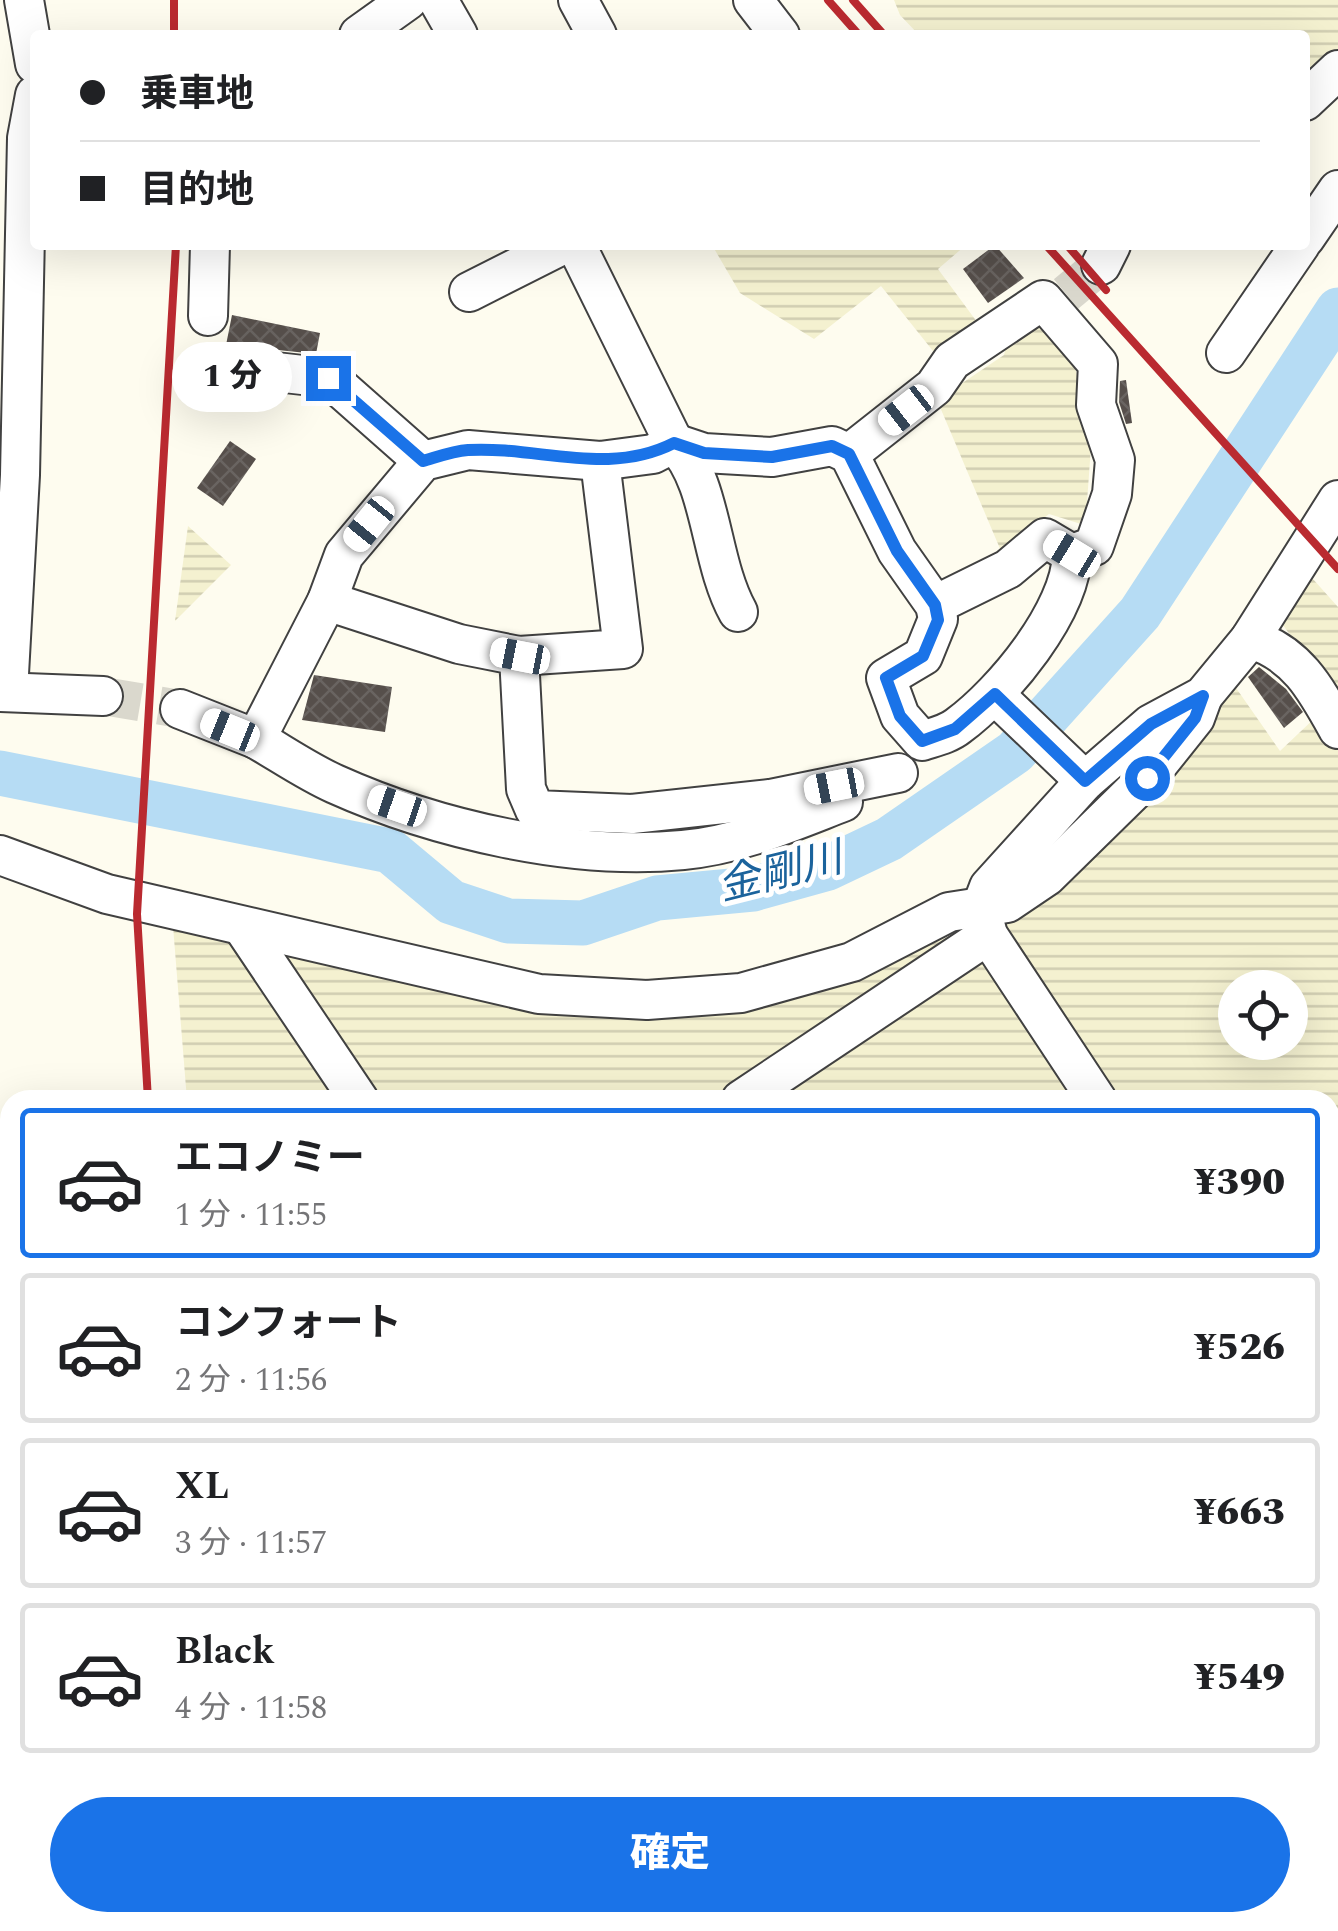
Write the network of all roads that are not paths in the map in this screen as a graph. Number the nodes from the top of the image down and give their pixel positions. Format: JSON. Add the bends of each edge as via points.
{"nodes":[{"id":1,"x":408,"y":0,"type":"edge"},
{"id":2,"x":438,"y":0,"type":"edge"},
{"id":3,"x":578,"y":0,"type":"edge"},
{"id":4,"x":753,"y":0,"type":"edge"},
{"id":5,"x":30,"y":4,"type":"edge"},
{"id":6,"x":32,"y":30,"type":"edge"},
{"id":7,"x":366,"y":30,"type":"edge"},
{"id":8,"x":455,"y":30,"type":"edge"},
{"id":9,"x":594,"y":30,"type":"edge"},
{"id":10,"x":776,"y":30,"type":"edge"},
{"id":11,"x":1338,"y":70,"type":"edge"},
{"id":12,"x":1310,"y":96,"type":"edge"},
{"id":13,"x":30,"y":122,"type":"edge"},
{"id":14,"x":1338,"y":190,"type":"edge"},
{"id":15,"x":1310,"y":231,"type":"edge"},
{"id":16,"x":210,"y":250,"type":"edge"},
{"id":17,"x":552,"y":250,"type":"edge"},
{"id":18,"x":578,"y":250,"type":"edge"},
{"id":19,"x":1297,"y":250,"type":"edge"},
{"id":20,"x":469,"y":292,"type":"dead end"},
{"id":21,"x":208,"y":316,"type":"dead end"},
{"id":22,"x":1226,"y":353,"type":"dead end"},
{"id":23,"x":276,"y":372,"type":"dead end"},
{"id":24,"x":674,"y":443,"type":"junction"},
{"id":25,"x":849,"y":454,"type":"junction"},
{"id":26,"x":423,"y":461,"type":"junction"},
{"id":27,"x":600,"y":461,"type":"junction"},
{"id":28,"x":1338,"y":500,"type":"edge"},
{"id":29,"x":1072,"y":554,"type":"junction"},
{"id":30,"x":327,"y":601,"type":"junction"},
{"id":31,"x":935,"y":605,"type":"junction"},
{"id":32,"x":738,"y":612,"type":"dead end"},
{"id":33,"x":1250,"y":640,"type":"junction"},
{"id":34,"x":520,"y":656,"type":"junction"},
{"id":35,"x":4,"y":692,"type":"edge"},
{"id":36,"x":995,"y":694,"type":"junction"},
{"id":37,"x":103,"y":696,"type":"tunnel mouth"},
{"id":38,"x":1203,"y":696,"type":"junction"},
{"id":39,"x":180,"y":709,"type":"tunnel mouth"},
{"id":40,"x":1338,"y":729,"type":"edge"},
{"id":41,"x":256,"y":740,"type":"junction"},
{"id":42,"x":922,"y":741,"type":"junction"},
{"id":43,"x":898,"y":773,"type":"junction"},
{"id":44,"x":1078,"y":774,"type":"junction"},
{"id":45,"x":0,"y":856,"type":"edge"},
{"id":46,"x":984,"y":922,"type":"junction"},
{"id":47,"x":242,"y":926,"type":"junction"},
{"id":48,"x":351,"y":1090,"type":"edge"},
{"id":49,"x":755,"y":1090,"type":"edge"},
{"id":50,"x":1091,"y":1090,"type":"edge"}],
"edges":[{"from":1,"to":7,"type":"street"},
{"from":2,"to":8,"type":"street"},
{"from":3,"to":9,"type":"street"},
{"from":4,"to":10,"type":"street"},
{"from":5,"to":6,"type":"street"},
{"from":11,"to":12,"type":"street"},
{"from":13,"to":35,"type":"street","via":[[20,475]]},
{"from":14,"to":15,"type":"street"},
{"from":16,"to":21,"type":"street"},
{"from":17,"to":20,"type":"street"},
{"from":18,"to":24,"type":"street"},
{"from":19,"to":22,"type":"street"},
{"from":23,"to":26,"type":"street","via":[[328,378]]},
{"from":24,"to":25,"type":"street","via":[[704,453],[772,457],[832,446]]},
{"from":24,"to":27,"type":"street","via":[[653,454]]},
{"from":24,"to":32,"type":"street","via":[[692,462],[721,582]]},
{"from":25,"to":29,"type":"street","via":[[934,388],[952,361],[1054,297],[1098,364],[1096,405],[1116,460],[1094,546]]},
{"from":25,"to":31,"type":"street","via":[[897,551]]},
{"from":26,"to":27,"type":"street","via":[[468,450]]},
{"from":26,"to":30,"type":"street","via":[[344,555]]},
{"from":27,"to":34,"type":"street","via":[[623,649]]},
{"from":28,"to":33,"type":"street"},
{"from":29,"to":31,"type":"street","via":[[1045,538],[1008,568]]},
{"from":29,"to":36,"type":"street","via":[[1072,576],[1035,643]]},
{"from":30,"to":34,"type":"street"},
{"from":30,"to":41,"type":"street"},
{"from":31,"to":42,"type":"street","via":[[938,620],[923,656],[886,678],[900,716]]},
{"from":33,"to":38,"type":"street"},
{"from":33,"to":40,"type":"street","via":[[1276,646],[1313,682]]},
{"from":34,"to":43,"type":"street","via":[[526,789],[536,810],[632,814],[770,799]]},
{"from":35,"to":37,"type":"street"},
{"from":36,"to":42,"type":"street","via":[[955,729]]},
{"from":36,"to":44,"type":"street"},
{"from":38,"to":44,"type":"street"},
{"from":38,"to":46,"type":"street","via":[[1195,718],[1147,778],[1046,876]]},
{"from":39,"to":41,"type":"street"},
{"from":41,"to":43,"type":"street","via":[[334,784],[459,827],[582,850],[684,850],[756,835]]},
{"from":42,"to":43,"type":"street"},
{"from":44,"to":46,"type":"street","via":[[989,887]]},
{"from":45,"to":47,"type":"street","via":[[107,894]]},
{"from":46,"to":47,"type":"street","via":[[948,912],[834,967],[741,993],[647,1000],[539,994]]},
{"from":46,"to":49,"type":"street"},
{"from":46,"to":50,"type":"street"},
{"from":47,"to":48,"type":"street"}]}
